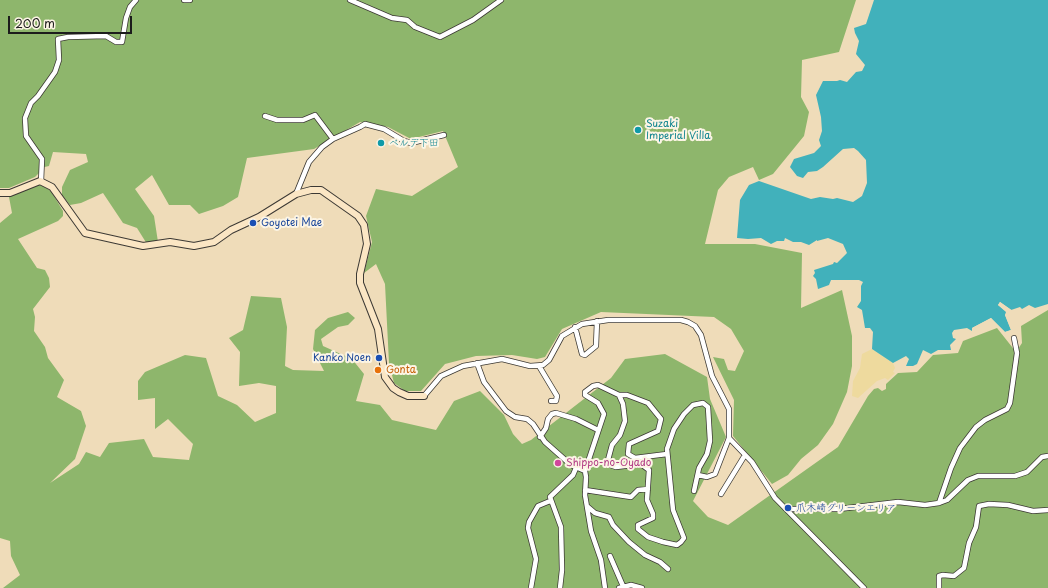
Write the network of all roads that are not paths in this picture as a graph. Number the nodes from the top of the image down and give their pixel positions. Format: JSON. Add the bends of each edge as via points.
{"nodes":[{"id":1,"x":136,"y":0,"type":"edge"},
{"id":2,"x":184,"y":0,"type":"edge"},
{"id":3,"x":190,"y":0,"type":"edge"},
{"id":4,"x":350,"y":0,"type":"edge"},
{"id":5,"x":501,"y":0,"type":"edge"},
{"id":6,"x":265,"y":116,"type":"dead end"},
{"id":7,"x":444,"y":135,"type":"dead end"},
{"id":8,"x":333,"y":139,"type":"junction"},
{"id":9,"x":41,"y":182,"type":"junction"},
{"id":10,"x":0,"y":193,"type":"edge"},
{"id":11,"x":296,"y":194,"type":"junction"},
{"id":12,"x":596,"y":321,"type":"junction"},
{"id":13,"x":576,"y":327,"type":"junction"},
{"id":14,"x":1014,"y":338,"type":"dead end"},
{"id":15,"x":477,"y":363,"type":"junction"},
{"id":16,"x":539,"y":366,"type":"junction"},
{"id":17,"x":424,"y":396,"type":"joint"},
{"id":18,"x":619,"y":396,"type":"junction"},
{"id":19,"x":551,"y":401,"type":"dead end"},
{"id":20,"x":598,"y":430,"type":"junction"},
{"id":21,"x":540,"y":436,"type":"junction"},
{"id":22,"x":729,"y":438,"type":"junction"},
{"id":23,"x":667,"y":454,"type":"junction"},
{"id":24,"x":745,"y":455,"type":"junction"},
{"id":25,"x":1048,"y":456,"type":"edge"},
{"id":26,"x":576,"y":468,"type":"junction"},
{"id":27,"x":585,"y":471,"type":"junction"},
{"id":28,"x":698,"y":475,"type":"junction"},
{"id":29,"x":648,"y":489,"type":"junction"},
{"id":30,"x":585,"y":490,"type":"junction"},
{"id":31,"x":694,"y":491,"type":"dead end"},
{"id":32,"x":721,"y":494,"type":"dead end"},
{"id":33,"x":550,"y":500,"type":"junction"},
{"id":34,"x":939,"y":503,"type":"junction"},
{"id":35,"x":588,"y":507,"type":"junction"},
{"id":36,"x":787,"y":509,"type":"junction"},
{"id":37,"x":1048,"y":510,"type":"edge"},
{"id":38,"x":610,"y":556,"type":"dead end"},
{"id":39,"x":668,"y":569,"type":"dead end"},
{"id":40,"x":621,"y":587,"type":"edge"},
{"id":41,"x":531,"y":588,"type":"edge"},
{"id":42,"x":560,"y":588,"type":"edge"},
{"id":43,"x":606,"y":588,"type":"edge"},
{"id":44,"x":642,"y":588,"type":"edge"},
{"id":45,"x":864,"y":588,"type":"edge"},
{"id":46,"x":939,"y":588,"type":"edge"}],
"edges":[{"from":1,"to":9,"type":"street","via":[[126,18],[122,42],[116,42],[106,36],[68,37],[58,40],[59,60],[55,72],[31,103],[25,118],[26,136],[42,159]]},
{"from":2,"to":3,"type":"street"},
{"from":4,"to":5,"type":"street","via":[[392,18],[407,20],[440,37],[473,20]]},
{"from":6,"to":8,"type":"street","via":[[277,120],[303,120],[315,115]]},
{"from":7,"to":8,"type":"street","via":[[412,143],[384,129],[365,124]]},
{"from":8,"to":11,"type":"street","via":[[322,147],[310,162]]},
{"from":9,"to":10,"type":"main road","via":[[37,181],[10,193]]},
{"from":9,"to":11,"type":"main road","via":[[52,187],[84,234],[143,246],[170,242],[194,246],[214,242]]},
{"from":11,"to":17,"type":"main road","via":[[321,190],[358,216],[364,225],[368,244],[360,283],[378,329],[385,377],[399,392],[408,396]]},
{"from":12,"to":13,"type":"street"},
{"from":12,"to":13,"type":"street","via":[[596,346],[585,355],[582,354]]},
{"from":12,"to":22,"type":"street","via":[[681,320],[695,326],[701,335],[712,376],[728,409]]},
{"from":13,"to":16,"type":"street","via":[[562,336],[546,363]]},
{"from":14,"to":34,"type":"street","via":[[1018,353],[1010,403],[1007,409],[976,427],[960,448]]},
{"from":15,"to":16,"type":"street","via":[[502,359]]},
{"from":15,"to":17,"type":"street","via":[[441,376]]},
{"from":15,"to":21,"type":"street","via":[[484,382],[506,411],[515,417],[528,419]]},
{"from":16,"to":19,"type":"street","via":[[557,396],[556,400]]},
{"from":18,"to":20,"type":"street","via":[[598,385],[585,392],[585,395],[598,403],[604,414]]},
{"from":18,"to":23,"type":"street","via":[[627,395],[648,403],[661,419],[658,431],[629,444],[628,454],[635,458]]},
{"from":18,"to":29,"type":"street","via":[[625,412],[624,428],[612,445],[608,460],[610,465],[616,467],[641,464],[647,467],[650,474]]},
{"from":20,"to":21,"type":"street","via":[[556,413],[548,419],[546,428]]},
{"from":20,"to":27,"type":"street"},
{"from":21,"to":26,"type":"street"},
{"from":22,"to":24,"type":"street"},
{"from":22,"to":28,"type":"street","via":[[715,474],[707,477]]},
{"from":23,"to":28,"type":"street","via":[[674,429],[684,414],[693,404],[706,404],[710,441]]},
{"from":23,"to":29,"type":"street","via":[[673,510],[684,538],[677,545],[648,537],[638,529],[638,525],[653,518],[647,500]]},
{"from":24,"to":32,"type":"street"},
{"from":24,"to":36,"type":"street","via":[[775,498]]},
{"from":25,"to":34,"type":"street","via":[[1042,458],[1027,472],[1015,476],[978,476],[968,480],[947,500]]},
{"from":26,"to":27,"type":"street"},
{"from":26,"to":33,"type":"street","via":[[573,475],[553,492]]},
{"from":27,"to":30,"type":"street"},
{"from":28,"to":31,"type":"street"},
{"from":29,"to":30,"type":"street","via":[[638,490],[631,497]]},
{"from":30,"to":35,"type":"street"},
{"from":33,"to":41,"type":"street","via":[[538,506],[529,522],[528,528],[536,559]]},
{"from":33,"to":42,"type":"street","via":[[561,527]]},
{"from":34,"to":36,"type":"street","via":[[898,502],[839,509]]},
{"from":35,"to":39,"type":"street","via":[[595,513],[609,517],[629,542]]},
{"from":35,"to":43,"type":"street","via":[[591,531],[601,560]]},
{"from":36,"to":45,"type":"street"},
{"from":37,"to":46,"type":"street","via":[[1033,511],[1008,505],[979,506],[976,527],[969,543],[964,568],[954,576],[939,576]]},
{"from":38,"to":40,"type":"street"},
{"from":40,"to":44,"type":"street","via":[[631,585]]}]}
